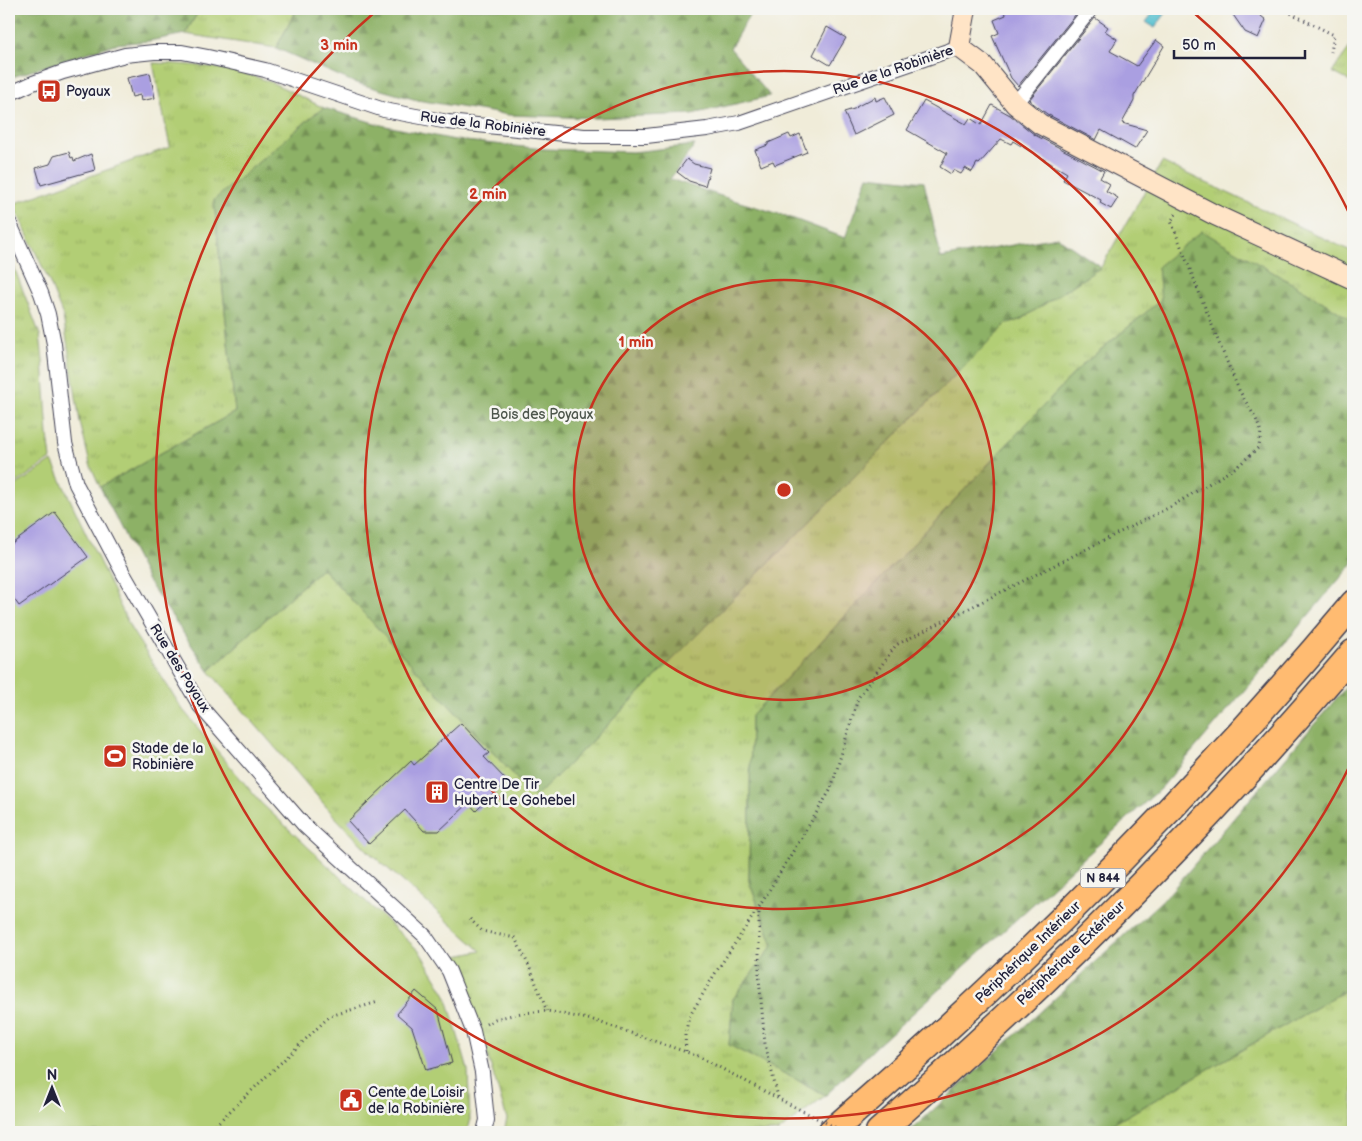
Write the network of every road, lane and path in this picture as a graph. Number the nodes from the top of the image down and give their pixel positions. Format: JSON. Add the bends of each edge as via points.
{"nodes":[{"id":1,"x":966,"y":9,"type":"edge"},
{"id":2,"x":1091,"y":9,"type":"edge"},
{"id":3,"x":1282,"y":9,"type":"edge"},
{"id":4,"x":959,"y":47,"type":"junction"},
{"id":5,"x":1331,"y":52,"type":"dead end"},
{"id":6,"x":9,"y":94,"type":"edge"},
{"id":7,"x":1015,"y":104,"type":"junction"},
{"id":8,"x":1186,"y":200,"type":"junction"},
{"id":9,"x":9,"y":222,"type":"edge"},
{"id":10,"x":1353,"y":279,"type":"edge"},
{"id":11,"x":1353,"y":604,"type":"edge"},
{"id":12,"x":1353,"y":653,"type":"edge"},
{"id":13,"x":758,"y":907,"type":"junction"},
{"id":14,"x":470,"y":919,"type":"dead end"},
{"id":15,"x":378,"y":1002,"type":"dead end"},
{"id":16,"x":547,"y":1011,"type":"junction"},
{"id":17,"x":473,"y":1031,"type":"junction"},
{"id":18,"x":686,"y":1052,"type":"junction"},
{"id":19,"x":778,"y":1098,"type":"junction"},
{"id":20,"x":209,"y":1132,"type":"edge"},
{"id":21,"x":484,"y":1132,"type":"edge"},
{"id":22,"x":831,"y":1132,"type":"edge"},
{"id":23,"x":844,"y":1132,"type":"edge"},
{"id":24,"x":879,"y":1132,"type":"edge"}],
"edges":[{"from":1,"to":4,"type":"street"},
{"from":2,"to":7,"type":"street"},
{"from":3,"to":5,"type":"path","via":[[1334,35]]},
{"from":4,"to":6,"type":"street","name":"Rue de la Robinière","via":[[739,123],[646,136],[584,136],[439,120],[384,110],[264,70],[182,52],[125,55],[63,72]]},
{"from":4,"to":7,"type":"street","via":[[983,65]]},
{"from":7,"to":8,"type":"street","via":[[1040,124]]},
{"from":8,"to":10,"type":"street"},
{"from":8,"to":13,"type":"path","via":[[1171,221],[1219,344],[1261,432],[1259,447],[1238,466],[1172,506],[896,646],[858,698],[831,789]]},
{"from":9,"to":17,"type":"street","name":"Rue des Poyaux","via":[[48,314],[65,443],[76,484],[123,573],[200,706],[304,825],[425,936],[449,971]]},
{"from":11,"to":22,"type":"highway","name":"Périphérique Intérieur","number":"N 844","via":[[1227,748],[1077,904],[938,1037]]},
{"from":12,"to":24,"type":"highway","name":"Périphérique Extérieur","number":"N 844","via":[[1258,761],[1117,909],[1021,1003]]},
{"from":13,"to":18,"type":"path","via":[[689,1017]]},
{"from":13,"to":19,"type":"path","via":[[759,978],[765,1044]]},
{"from":14,"to":16,"type":"path","via":[[482,931],[515,938]]},
{"from":15,"to":20,"type":"path","via":[[330,1016]]},
{"from":16,"to":17,"type":"path","via":[[495,1020]]},
{"from":16,"to":18,"type":"path","via":[[593,1020]]},
{"from":17,"to":21,"type":"street","name":"Rue des Poyaux","via":[[482,1072],[487,1120]]},
{"from":18,"to":19,"type":"path","via":[[708,1060]]},
{"from":19,"to":23,"type":"path","bridge":true}]}
